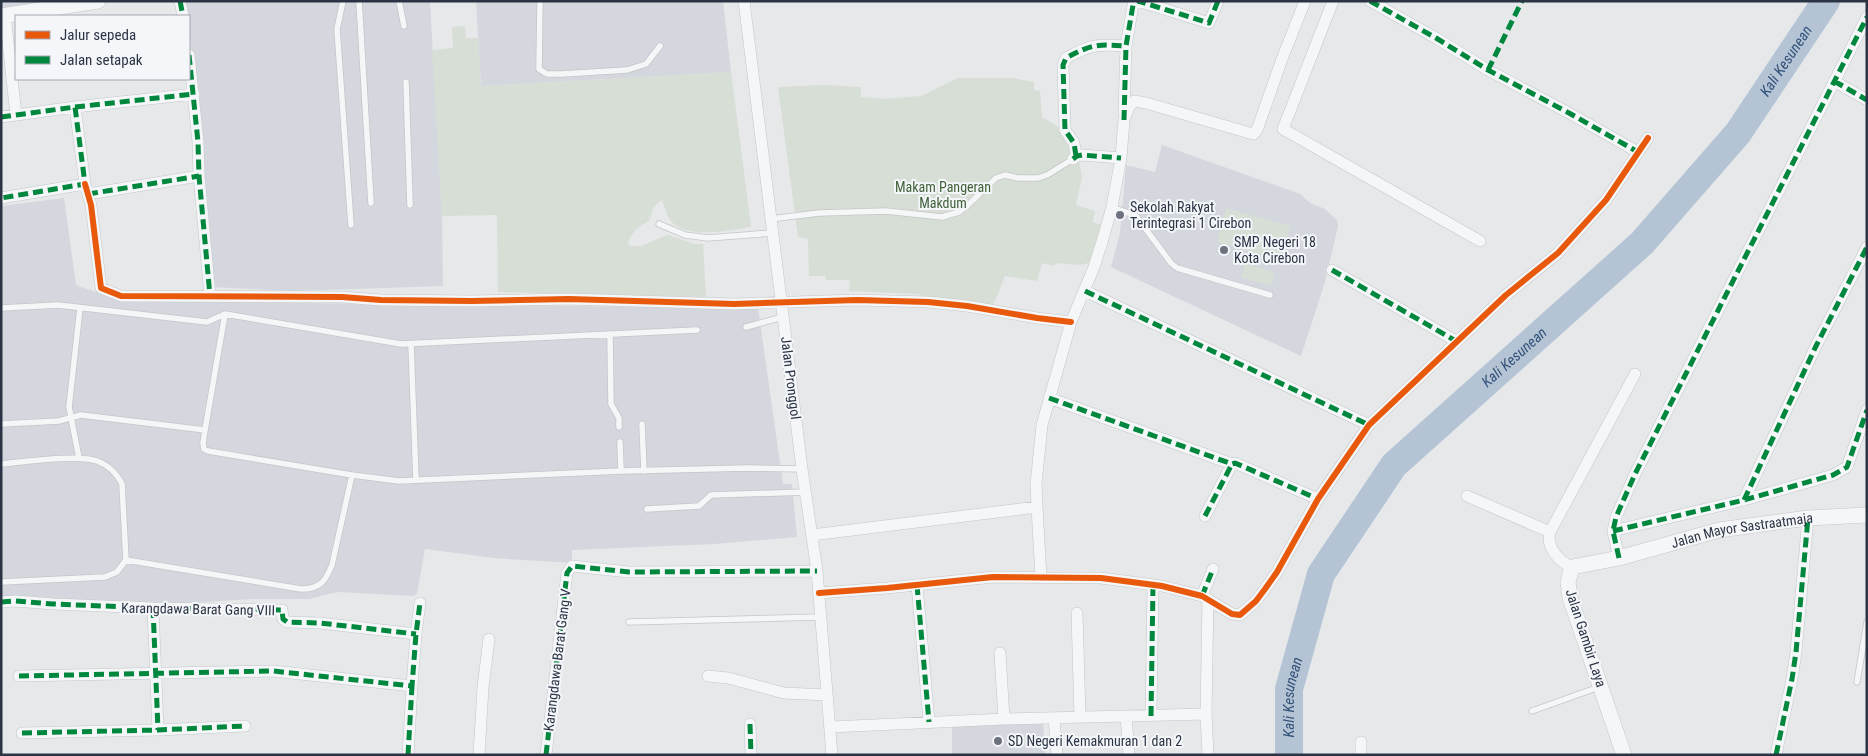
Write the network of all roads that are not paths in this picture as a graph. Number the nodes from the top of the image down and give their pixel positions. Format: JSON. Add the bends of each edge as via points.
{"nodes":[{"id":1,"x":98,"y":1,"type":"edge"},
{"id":2,"x":180,"y":1,"type":"edge"},
{"id":3,"x":343,"y":1,"type":"edge"},
{"id":4,"x":359,"y":1,"type":"edge"},
{"id":5,"x":399,"y":1,"type":"edge"},
{"id":6,"x":540,"y":1,"type":"edge"},
{"id":7,"x":744,"y":1,"type":"edge"},
{"id":8,"x":1218,"y":1,"type":"edge"},
{"id":9,"x":1305,"y":1,"type":"edge"},
{"id":10,"x":1333,"y":1,"type":"edge"},
{"id":11,"x":1370,"y":1,"type":"edge"},
{"id":12,"x":32,"y":6,"type":"edge"},
{"id":13,"x":3,"y":15,"type":"edge"},
{"id":14,"x":183,"y":15,"type":"edge"},
{"id":15,"x":1867,"y":17,"type":"edge"},
{"id":16,"x":404,"y":26,"type":"dead end"},
{"id":17,"x":660,"y":46,"type":"dead end"},
{"id":18,"x":1126,"y":46,"type":"junction"},
{"id":19,"x":190,"y":63,"type":"edge"},
{"id":20,"x":1834,"y":81,"type":"junction"},
{"id":21,"x":406,"y":82,"type":"dead end"},
{"id":22,"x":194,"y":94,"type":"junction"},
{"id":23,"x":1867,"y":100,"type":"edge"},
{"id":24,"x":75,"y":107,"type":"junction"},
{"id":25,"x":16,"y":115,"type":"junction"},
{"id":26,"x":1,"y":117,"type":"edge"},
{"id":27,"x":1124,"y":120,"type":"junction"},
{"id":28,"x":1648,"y":138,"type":"dead end"},
{"id":29,"x":1638,"y":152,"type":"junction"},
{"id":30,"x":1075,"y":158,"type":"junction"},
{"id":31,"x":1121,"y":158,"type":"junction"},
{"id":32,"x":199,"y":176,"type":"junction"},
{"id":33,"x":87,"y":189,"type":"junction"},
{"id":34,"x":1,"y":198,"type":"edge"},
{"id":35,"x":371,"y":202,"type":"dead end"},
{"id":36,"x":410,"y":205,"type":"dead end"},
{"id":37,"x":1112,"y":207,"type":"junction"},
{"id":38,"x":770,"y":219,"type":"junction"},
{"id":39,"x":659,"y":224,"type":"dead end"},
{"id":40,"x":351,"y":225,"type":"dead end"},
{"id":41,"x":772,"y":233,"type":"junction"},
{"id":42,"x":1480,"y":241,"type":"dead end"},
{"id":43,"x":1867,"y":247,"type":"edge"},
{"id":44,"x":1863,"y":265,"type":"edge"},
{"id":45,"x":1332,"y":270,"type":"dead end"},
{"id":46,"x":1085,"y":291,"type":"junction"},
{"id":47,"x":1270,"y":295,"type":"dead end"},
{"id":48,"x":210,"y":296,"type":"junction"},
{"id":49,"x":781,"y":303,"type":"junction"},
{"id":50,"x":1,"y":308,"type":"edge"},
{"id":51,"x":80,"y":308,"type":"junction"},
{"id":52,"x":225,"y":314,"type":"junction"},
{"id":53,"x":783,"y":317,"type":"junction"},
{"id":54,"x":1071,"y":322,"type":"junction"},
{"id":55,"x":746,"y":328,"type":"dead end"},
{"id":56,"x":697,"y":330,"type":"dead end"},
{"id":57,"x":610,"y":334,"type":"junction"},
{"id":58,"x":1456,"y":341,"type":"junction"},
{"id":59,"x":411,"y":344,"type":"junction"},
{"id":60,"x":1634,"y":374,"type":"dead end"},
{"id":61,"x":1049,"y":398,"type":"junction"},
{"id":62,"x":1867,"y":410,"type":"edge"},
{"id":63,"x":71,"y":418,"type":"junction"},
{"id":64,"x":1,"y":424,"type":"edge"},
{"id":65,"x":642,"y":424,"type":"dead end"},
{"id":66,"x":1369,"y":425,"type":"junction"},
{"id":67,"x":619,"y":427,"type":"dead end"},
{"id":68,"x":205,"y":430,"type":"junction"},
{"id":69,"x":620,"y":442,"type":"dead end"},
{"id":70,"x":79,"y":458,"type":"junction"},
{"id":71,"x":1,"y":464,"type":"edge"},
{"id":72,"x":1232,"y":464,"type":"junction"},
{"id":73,"x":802,"y":469,"type":"junction"},
{"id":74,"x":621,"y":471,"type":"junction"},
{"id":75,"x":644,"y":471,"type":"junction"},
{"id":76,"x":352,"y":475,"type":"junction"},
{"id":77,"x":416,"y":480,"type":"junction"},
{"id":78,"x":806,"y":492,"type":"junction"},
{"id":79,"x":1466,"y":496,"type":"dead end"},
{"id":80,"x":1318,"y":499,"type":"junction"},
{"id":81,"x":1744,"y":500,"type":"junction"},
{"id":82,"x":1037,"y":507,"type":"junction"},
{"id":83,"x":647,"y":509,"type":"dead end"},
{"id":84,"x":1867,"y":515,"type":"edge"},
{"id":85,"x":1205,"y":516,"type":"dead end"},
{"id":86,"x":1808,"y":518,"type":"junction"},
{"id":87,"x":1613,"y":531,"type":"junction"},
{"id":88,"x":1550,"y":532,"type":"junction"},
{"id":89,"x":812,"y":536,"type":"junction"},
{"id":90,"x":1619,"y":558,"type":"junction"},
{"id":91,"x":126,"y":560,"type":"junction"},
{"id":92,"x":1572,"y":567,"type":"junction"},
{"id":93,"x":1213,"y":569,"type":"dead end"},
{"id":94,"x":817,"y":571,"type":"junction"},
{"id":95,"x":1041,"y":576,"type":"junction"},
{"id":96,"x":1,"y":582,"type":"edge"},
{"id":97,"x":917,"y":585,"type":"junction"},
{"id":98,"x":1153,"y":585,"type":"junction"},
{"id":99,"x":818,"y":593,"type":"junction"},
{"id":100,"x":1205,"y":597,"type":"junction"},
{"id":101,"x":1,"y":602,"type":"edge"},
{"id":102,"x":420,"y":602,"type":"dead end"},
{"id":103,"x":153,"y":608,"type":"junction"},
{"id":104,"x":1076,"y":613,"type":"dead end"},
{"id":105,"x":821,"y":617,"type":"junction"},
{"id":106,"x":630,"y":622,"type":"dead end"},
{"id":107,"x":1867,"y":622,"type":"edge"},
{"id":108,"x":416,"y":634,"type":"junction"},
{"id":109,"x":489,"y":639,"type":"dead end"},
{"id":110,"x":1000,"y":653,"type":"dead end"},
{"id":111,"x":155,"y":673,"type":"junction"},
{"id":112,"x":20,"y":676,"type":"dead end"},
{"id":113,"x":708,"y":676,"type":"dead end"},
{"id":114,"x":1857,"y":682,"type":"dead end"},
{"id":115,"x":412,"y":686,"type":"junction"},
{"id":116,"x":1601,"y":687,"type":"junction"},
{"id":117,"x":827,"y":694,"type":"junction"},
{"id":118,"x":1532,"y":711,"type":"dead end"},
{"id":119,"x":1206,"y":714,"type":"junction"},
{"id":120,"x":1126,"y":716,"type":"junction"},
{"id":121,"x":1152,"y":716,"type":"junction"},
{"id":122,"x":1054,"y":718,"type":"junction"},
{"id":123,"x":1080,"y":718,"type":"junction"},
{"id":124,"x":1004,"y":719,"type":"junction"},
{"id":125,"x":928,"y":722,"type":"junction"},
{"id":126,"x":750,"y":724,"type":"dead end"},
{"id":127,"x":245,"y":726,"type":"dead end"},
{"id":128,"x":831,"y":727,"type":"junction"},
{"id":129,"x":158,"y":730,"type":"junction"},
{"id":130,"x":22,"y":733,"type":"dead end"},
{"id":131,"x":1360,"y":742,"type":"dead end"},
{"id":132,"x":408,"y":755,"type":"edge"},
{"id":133,"x":480,"y":755,"type":"edge"},
{"id":134,"x":546,"y":755,"type":"edge"},
{"id":135,"x":751,"y":755,"type":"edge"},
{"id":136,"x":832,"y":755,"type":"edge"},
{"id":137,"x":1057,"y":755,"type":"edge"},
{"id":138,"x":1128,"y":755,"type":"edge"},
{"id":139,"x":1208,"y":755,"type":"edge"},
{"id":140,"x":1361,"y":755,"type":"edge"},
{"id":141,"x":1624,"y":755,"type":"edge"},
{"id":142,"x":1776,"y":755,"type":"edge"}],
"edges":[{"from":1,"to":12,"type":"street"},
{"from":2,"to":14,"type":"street"},
{"from":3,"to":40,"type":"lane","via":[[338,29]]},
{"from":4,"to":35,"type":"lane"},
{"from":5,"to":16,"type":"lane"},
{"from":6,"to":17,"type":"lane","via":[[539,69],[543,72],[628,70],[646,64]]},
{"from":7,"to":38,"type":"street","name":"Jalan Pronggol"},
{"from":8,"to":18,"type":"street","via":[[1209,23],[1138,1],[1134,5]]},
{"from":9,"to":27,"type":"street","via":[[1258,130],[1253,134],[1134,101]]},
{"from":10,"to":42,"type":"street","via":[[1283,129]]},
{"from":11,"to":29,"type":"street"},
{"from":12,"to":13,"type":"street"},
{"from":13,"to":25,"type":"street"},
{"from":15,"to":20,"type":"street"},
{"from":18,"to":27,"type":"street"},
{"from":18,"to":30,"type":"street","via":[[1088,46],[1066,58],[1063,65],[1065,130],[1074,143]]},
{"from":19,"to":22,"type":"street"},
{"from":20,"to":23,"type":"street"},
{"from":20,"to":87,"type":"street","via":[[1636,474]]},
{"from":21,"to":36,"type":"lane"},
{"from":22,"to":24,"type":"street"},
{"from":22,"to":32,"type":"street"},
{"from":24,"to":25,"type":"street"},
{"from":24,"to":33,"type":"street"},
{"from":25,"to":26,"type":"street"},
{"from":27,"to":31,"type":"street"},
{"from":28,"to":29,"type":"street"},
{"from":29,"to":58,"type":"street","via":[[1606,200],[1558,253]]},
{"from":30,"to":31,"type":"street","via":[[1082,155]]},
{"from":30,"to":38,"type":"lane","via":[[1038,178],[1004,175],[996,178],[959,212],[942,217],[886,211]]},
{"from":31,"to":37,"type":"street"},
{"from":32,"to":33,"type":"street"},
{"from":32,"to":48,"type":"street"},
{"from":33,"to":34,"type":"street"},
{"from":33,"to":48,"type":"street","via":[[101,288],[122,296]]},
{"from":37,"to":46,"type":"street"},
{"from":37,"to":47,"type":"lane","via":[[1136,216],[1177,268]]},
{"from":38,"to":41,"type":"street","name":"Jalan Pronggol"},
{"from":39,"to":41,"type":"lane","via":[[685,235],[708,238]]},
{"from":41,"to":49,"type":"street","name":"Jalan Pronggol"},
{"from":43,"to":44,"type":"street"},
{"from":44,"to":81,"type":"street","via":[[1816,346]]},
{"from":45,"to":58,"type":"street"},
{"from":46,"to":54,"type":"street"},
{"from":46,"to":66,"type":"street"},
{"from":48,"to":49,"type":"street"},
{"from":49,"to":53,"type":"street","name":"Jalan Pronggol"},
{"from":49,"to":54,"type":"street","via":[[928,302]]},
{"from":50,"to":51,"type":"lane","via":[[58,305]]},
{"from":51,"to":52,"type":"lane","via":[[207,322]]},
{"from":51,"to":63,"type":"lane","via":[[69,407]]},
{"from":52,"to":59,"type":"lane"},
{"from":52,"to":68,"type":"lane"},
{"from":53,"to":55,"type":"lane"},
{"from":53,"to":73,"type":"street","name":"Jalan Pronggol"},
{"from":54,"to":61,"type":"street"},
{"from":56,"to":57,"type":"lane"},
{"from":57,"to":59,"type":"lane"},
{"from":57,"to":67,"type":"lane","via":[[611,404],[619,418]]},
{"from":58,"to":66,"type":"street"},
{"from":59,"to":77,"type":"lane"},
{"from":60,"to":88,"type":"street"},
{"from":61,"to":72,"type":"street"},
{"from":61,"to":82,"type":"street","via":[[1042,425]]},
{"from":62,"to":81,"type":"street","via":[[1849,463],[1843,469],[1821,479]]},
{"from":63,"to":64,"type":"lane"},
{"from":63,"to":68,"type":"lane","via":[[81,415]]},
{"from":63,"to":70,"type":"lane"},
{"from":65,"to":75,"type":"lane"},
{"from":66,"to":80,"type":"street"},
{"from":68,"to":76,"type":"lane","via":[[203,443],[208,451]]},
{"from":69,"to":74,"type":"lane"},
{"from":70,"to":71,"type":"lane"},
{"from":70,"to":91,"type":"lane","via":[[98,461],[122,484]]},
{"from":72,"to":80,"type":"street","via":[[1235,462]]},
{"from":72,"to":85,"type":"street"},
{"from":73,"to":75,"type":"lane"},
{"from":73,"to":78,"type":"street","name":"Jalan Pronggol"},
{"from":74,"to":75,"type":"lane"},
{"from":74,"to":77,"type":"lane"},
{"from":76,"to":77,"type":"lane","via":[[382,480]]},
{"from":76,"to":91,"type":"lane","via":[[332,565],[328,576],[313,589]]},
{"from":78,"to":83,"type":"lane","via":[[711,495],[699,506]]},
{"from":78,"to":89,"type":"street","name":"Jalan Pronggol"},
{"from":79,"to":88,"type":"street"},
{"from":80,"to":100,"type":"street","via":[[1277,572],[1247,609],[1240,615],[1232,614]]},
{"from":81,"to":87,"type":"street"},
{"from":82,"to":89,"type":"street"},
{"from":82,"to":95,"type":"street"},
{"from":84,"to":86,"type":"street","name":"Jalan Mayor Sastraatmaja"},
{"from":86,"to":90,"type":"street","name":"Jalan Mayor Sastraatmaja","via":[[1719,530]]},
{"from":86,"to":142,"type":"street","via":[[1794,661]]},
{"from":87,"to":90,"type":"street"},
{"from":88,"to":92,"type":"street","via":[[1549,542],[1556,555]]},
{"from":89,"to":94,"type":"street","name":"Jalan Pronggol"},
{"from":90,"to":92,"type":"street"},
{"from":91,"to":96,"type":"lane","via":[[117,572],[104,577]]},
{"from":92,"to":116,"type":"street","name":"Jalan Gambir Laya","via":[[1568,582],[1570,598]]},
{"from":93,"to":100,"type":"street"},
{"from":94,"to":99,"type":"street","name":"Jalan Pronggol"},
{"from":94,"to":134,"type":"street","name":"Karangdawa Barat Gang V","via":[[629,572],[572,566],[567,573]]},
{"from":95,"to":97,"type":"street"},
{"from":95,"to":98,"type":"street","via":[[1102,578]]},
{"from":97,"to":99,"type":"street"},
{"from":97,"to":125,"type":"street"},
{"from":98,"to":100,"type":"street"},
{"from":98,"to":121,"type":"street"},
{"from":99,"to":105,"type":"street","name":"Jalan Pronggol"},
{"from":100,"to":119,"type":"street"},
{"from":101,"to":103,"type":"street","name":"Karangdawa Barat Gang VIII"},
{"from":102,"to":108,"type":"street"},
{"from":103,"to":108,"type":"street","name":"Karangdawa Barat Gang VIII","via":[[282,610],[283,619],[287,622]]},
{"from":103,"to":111,"type":"street"},
{"from":104,"to":123,"type":"street"},
{"from":105,"to":106,"type":"lane"},
{"from":105,"to":117,"type":"street","name":"Jalan Pronggol"},
{"from":107,"to":114,"type":"lane"},
{"from":108,"to":115,"type":"street"},
{"from":109,"to":133,"type":"street"},
{"from":110,"to":124,"type":"street"},
{"from":111,"to":112,"type":"street"},
{"from":111,"to":115,"type":"street","via":[[272,672]]},
{"from":111,"to":129,"type":"street"},
{"from":113,"to":117,"type":"street","via":[[784,693]]},
{"from":115,"to":132,"type":"street"},
{"from":116,"to":118,"type":"lane"},
{"from":116,"to":141,"type":"street","name":"Jalan Gambir Laya"},
{"from":117,"to":128,"type":"street","name":"Jalan Pronggol"},
{"from":119,"to":121,"type":"street"},
{"from":119,"to":139,"type":"street"},
{"from":120,"to":121,"type":"street"},
{"from":120,"to":123,"type":"street"},
{"from":120,"to":138,"type":"street"},
{"from":122,"to":123,"type":"street"},
{"from":122,"to":124,"type":"street"},
{"from":122,"to":137,"type":"street"},
{"from":124,"to":125,"type":"street"},
{"from":125,"to":128,"type":"street"},
{"from":126,"to":135,"type":"street"},
{"from":127,"to":129,"type":"street"},
{"from":128,"to":136,"type":"street","name":"Jalan Pronggol"},
{"from":129,"to":130,"type":"street"},
{"from":131,"to":140,"type":"street"}]}
